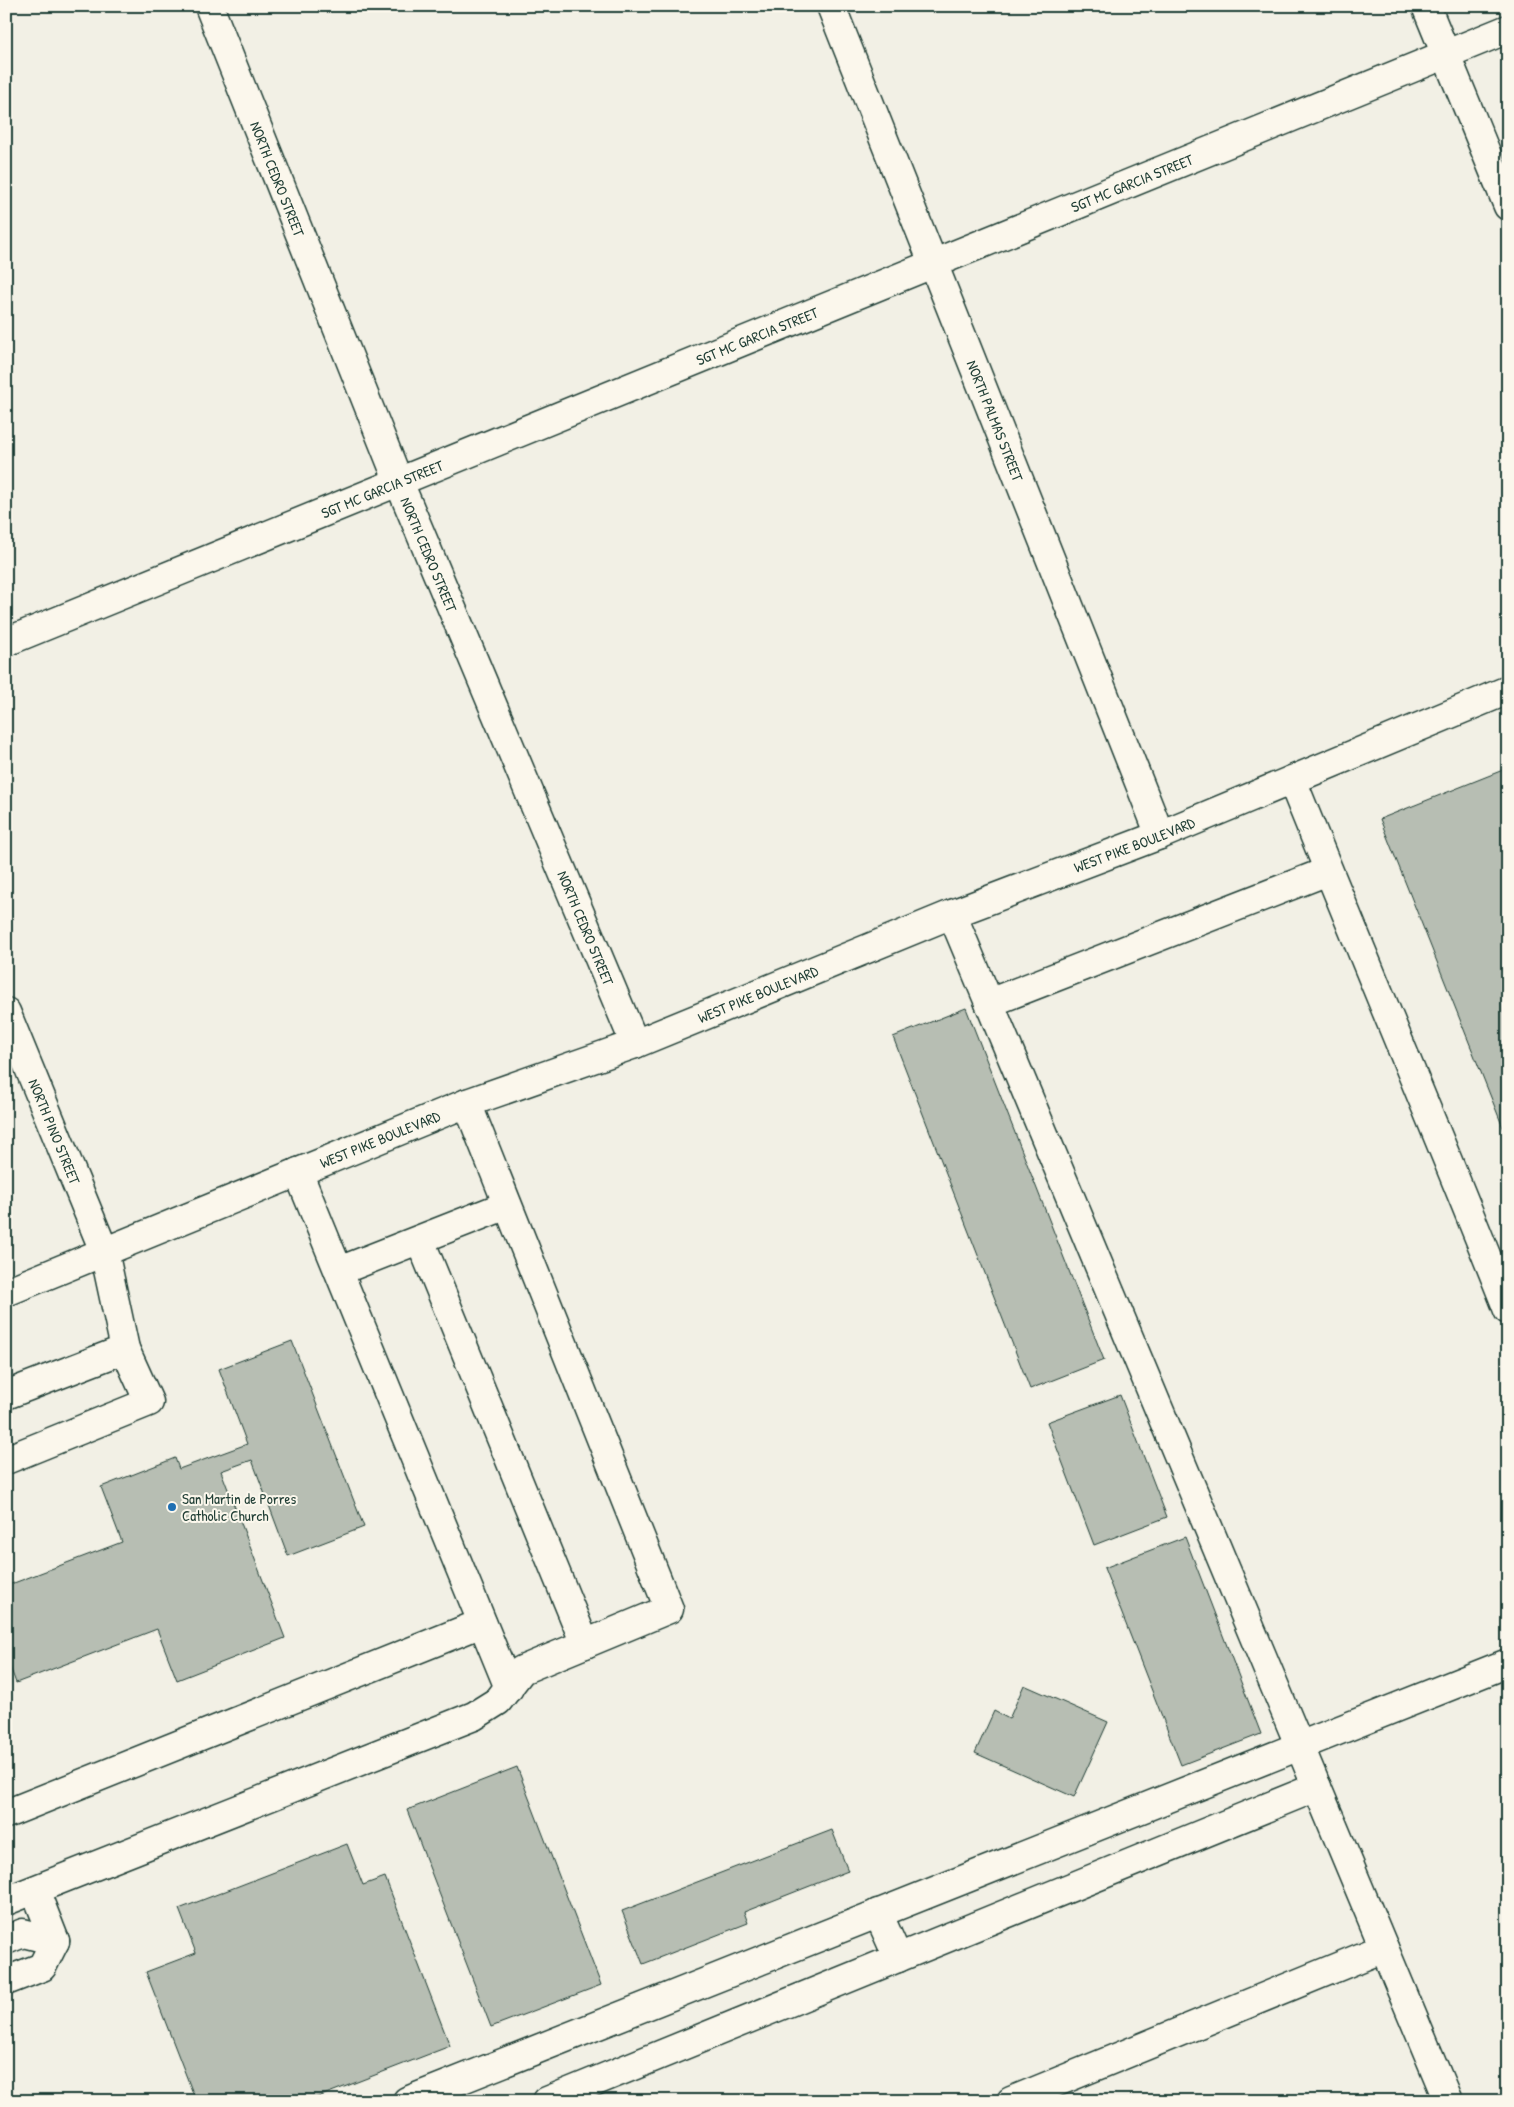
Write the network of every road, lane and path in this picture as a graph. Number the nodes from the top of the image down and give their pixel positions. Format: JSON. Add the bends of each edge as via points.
{"nodes":[{"id":1,"x":209,"y":6,"type":"edge"},
{"id":2,"x":831,"y":6,"type":"edge"},
{"id":3,"x":1426,"y":6,"type":"edge"},
{"id":4,"x":1508,"y":29,"type":"edge"},
{"id":5,"x":1445,"y":54,"type":"junction"},
{"id":6,"x":1508,"y":206,"type":"edge"},
{"id":7,"x":934,"y":263,"type":"junction"},
{"id":8,"x":398,"y":480,"type":"junction"},
{"id":9,"x":6,"y":642,"type":"edge"},
{"id":10,"x":1508,"y":690,"type":"edge"},
{"id":11,"x":1292,"y":780,"type":"junction"},
{"id":12,"x":1160,"y":835,"type":"junction"},
{"id":13,"x":1328,"y":871,"type":"junction"},
{"id":14,"x":952,"y":914,"type":"junction"},
{"id":15,"x":989,"y":1003,"type":"junction"},
{"id":16,"x":6,"y":1012,"type":"edge"},
{"id":17,"x":635,"y":1044,"type":"junction"},
{"id":18,"x":466,"y":1103,"type":"junction"},
{"id":19,"x":298,"y":1172,"type":"junction"},
{"id":20,"x":507,"y":1205,"type":"junction"},
{"id":21,"x":420,"y":1240,"type":"junction"},
{"id":22,"x":104,"y":1251,"type":"junction"},
{"id":23,"x":339,"y":1271,"type":"junction"},
{"id":24,"x":6,"y":1292,"type":"edge"},
{"id":25,"x":1508,"y":1310,"type":"edge"},
{"id":26,"x":125,"y":1349,"type":"junction"},
{"id":27,"x":6,"y":1395,"type":"edge"},
{"id":28,"x":6,"y":1460,"type":"edge"},
{"id":29,"x":482,"y":1623,"type":"junction"},
{"id":30,"x":585,"y":1644,"type":"junction"},
{"id":31,"x":1508,"y":1663,"type":"edge"},
{"id":32,"x":509,"y":1688,"type":"junction"},
{"id":33,"x":1300,"y":1746,"type":"junction"},
{"id":34,"x":1317,"y":1787,"type":"junction"},
{"id":35,"x":6,"y":1814,"type":"edge"},
{"id":36,"x":34,"y":1890,"type":"junction"},
{"id":37,"x":6,"y":1901,"type":"edge"},
{"id":38,"x":878,"y":1914,"type":"junction"},
{"id":39,"x":6,"y":1940,"type":"edge"},
{"id":40,"x":55,"y":1941,"type":"junction"},
{"id":41,"x":1384,"y":1948,"type":"junction"},
{"id":42,"x":898,"y":1958,"type":"junction"},
{"id":43,"x":6,"y":1981,"type":"edge"},
{"id":44,"x":408,"y":2101,"type":"edge"},
{"id":45,"x":547,"y":2101,"type":"edge"},
{"id":46,"x":1011,"y":2101,"type":"edge"},
{"id":47,"x":1448,"y":2101,"type":"edge"}],
"edges":[{"from":1,"to":8,"type":"street","name":"NORTH CEDRO STREET"},
{"from":2,"to":7,"type":"street","name":"NORTH PALMAS STREET"},
{"from":3,"to":5,"type":"street"},
{"from":4,"to":5,"type":"street","name":"SGT MC GARCIA STREET"},
{"from":5,"to":6,"type":"street"},
{"from":5,"to":7,"type":"street","name":"SGT MC GARCIA STREET"},
{"from":7,"to":8,"type":"street","name":"SGT MC GARCIA STREET"},
{"from":7,"to":12,"type":"street","name":"NORTH PALMAS STREET"},
{"from":8,"to":9,"type":"street","name":"SGT MC GARCIA STREET"},
{"from":8,"to":17,"type":"street","name":"NORTH CEDRO STREET"},
{"from":10,"to":11,"type":"street","name":"WEST PIKE BOULEVARD"},
{"from":11,"to":12,"type":"street","name":"WEST PIKE BOULEVARD"},
{"from":11,"to":13,"type":"street"},
{"from":12,"to":14,"type":"street","name":"WEST PIKE BOULEVARD"},
{"from":13,"to":15,"type":"street"},
{"from":13,"to":25,"type":"street","via":[[1451,1164]]},
{"from":14,"to":15,"type":"street"},
{"from":14,"to":17,"type":"street","name":"WEST PIKE BOULEVARD"},
{"from":15,"to":33,"type":"street"},
{"from":16,"to":22,"type":"street","name":"NORTH PINO STREET"},
{"from":17,"to":18,"type":"street","name":"WEST PIKE BOULEVARD"},
{"from":18,"to":19,"type":"street","name":"WEST PIKE BOULEVARD"},
{"from":18,"to":20,"type":"street"},
{"from":19,"to":22,"type":"street","name":"WEST PIKE BOULEVARD"},
{"from":19,"to":23,"type":"street"},
{"from":20,"to":21,"type":"street"},
{"from":20,"to":30,"type":"street","via":[[668,1609]]},
{"from":21,"to":23,"type":"street"},
{"from":21,"to":30,"type":"street"},
{"from":22,"to":24,"type":"street","name":"WEST PIKE BOULEVARD"},
{"from":22,"to":26,"type":"street","name":"NORTH PINO STREET"},
{"from":23,"to":29,"type":"street"},
{"from":26,"to":27,"type":"street"},
{"from":26,"to":28,"type":"street","name":"NORTH PINO STREET","via":[[149,1402]]},
{"from":29,"to":32,"type":"street"},
{"from":29,"to":35,"type":"street"},
{"from":30,"to":32,"type":"street","via":[[522,1670]]},
{"from":31,"to":33,"type":"street"},
{"from":32,"to":36,"type":"street","via":[[498,1701],[474,1716]]},
{"from":33,"to":34,"type":"street"},
{"from":33,"to":38,"type":"street"},
{"from":34,"to":41,"type":"street"},
{"from":34,"to":42,"type":"street"},
{"from":36,"to":37,"type":"street"},
{"from":36,"to":40,"type":"street"},
{"from":38,"to":42,"type":"street"},
{"from":38,"to":44,"type":"street"},
{"from":39,"to":40,"type":"street","via":[[23,1933]]},
{"from":40,"to":43,"type":"street","via":[[42,1967]]},
{"from":41,"to":46,"type":"street"},
{"from":41,"to":47,"type":"street"},
{"from":42,"to":45,"type":"street"}]}
